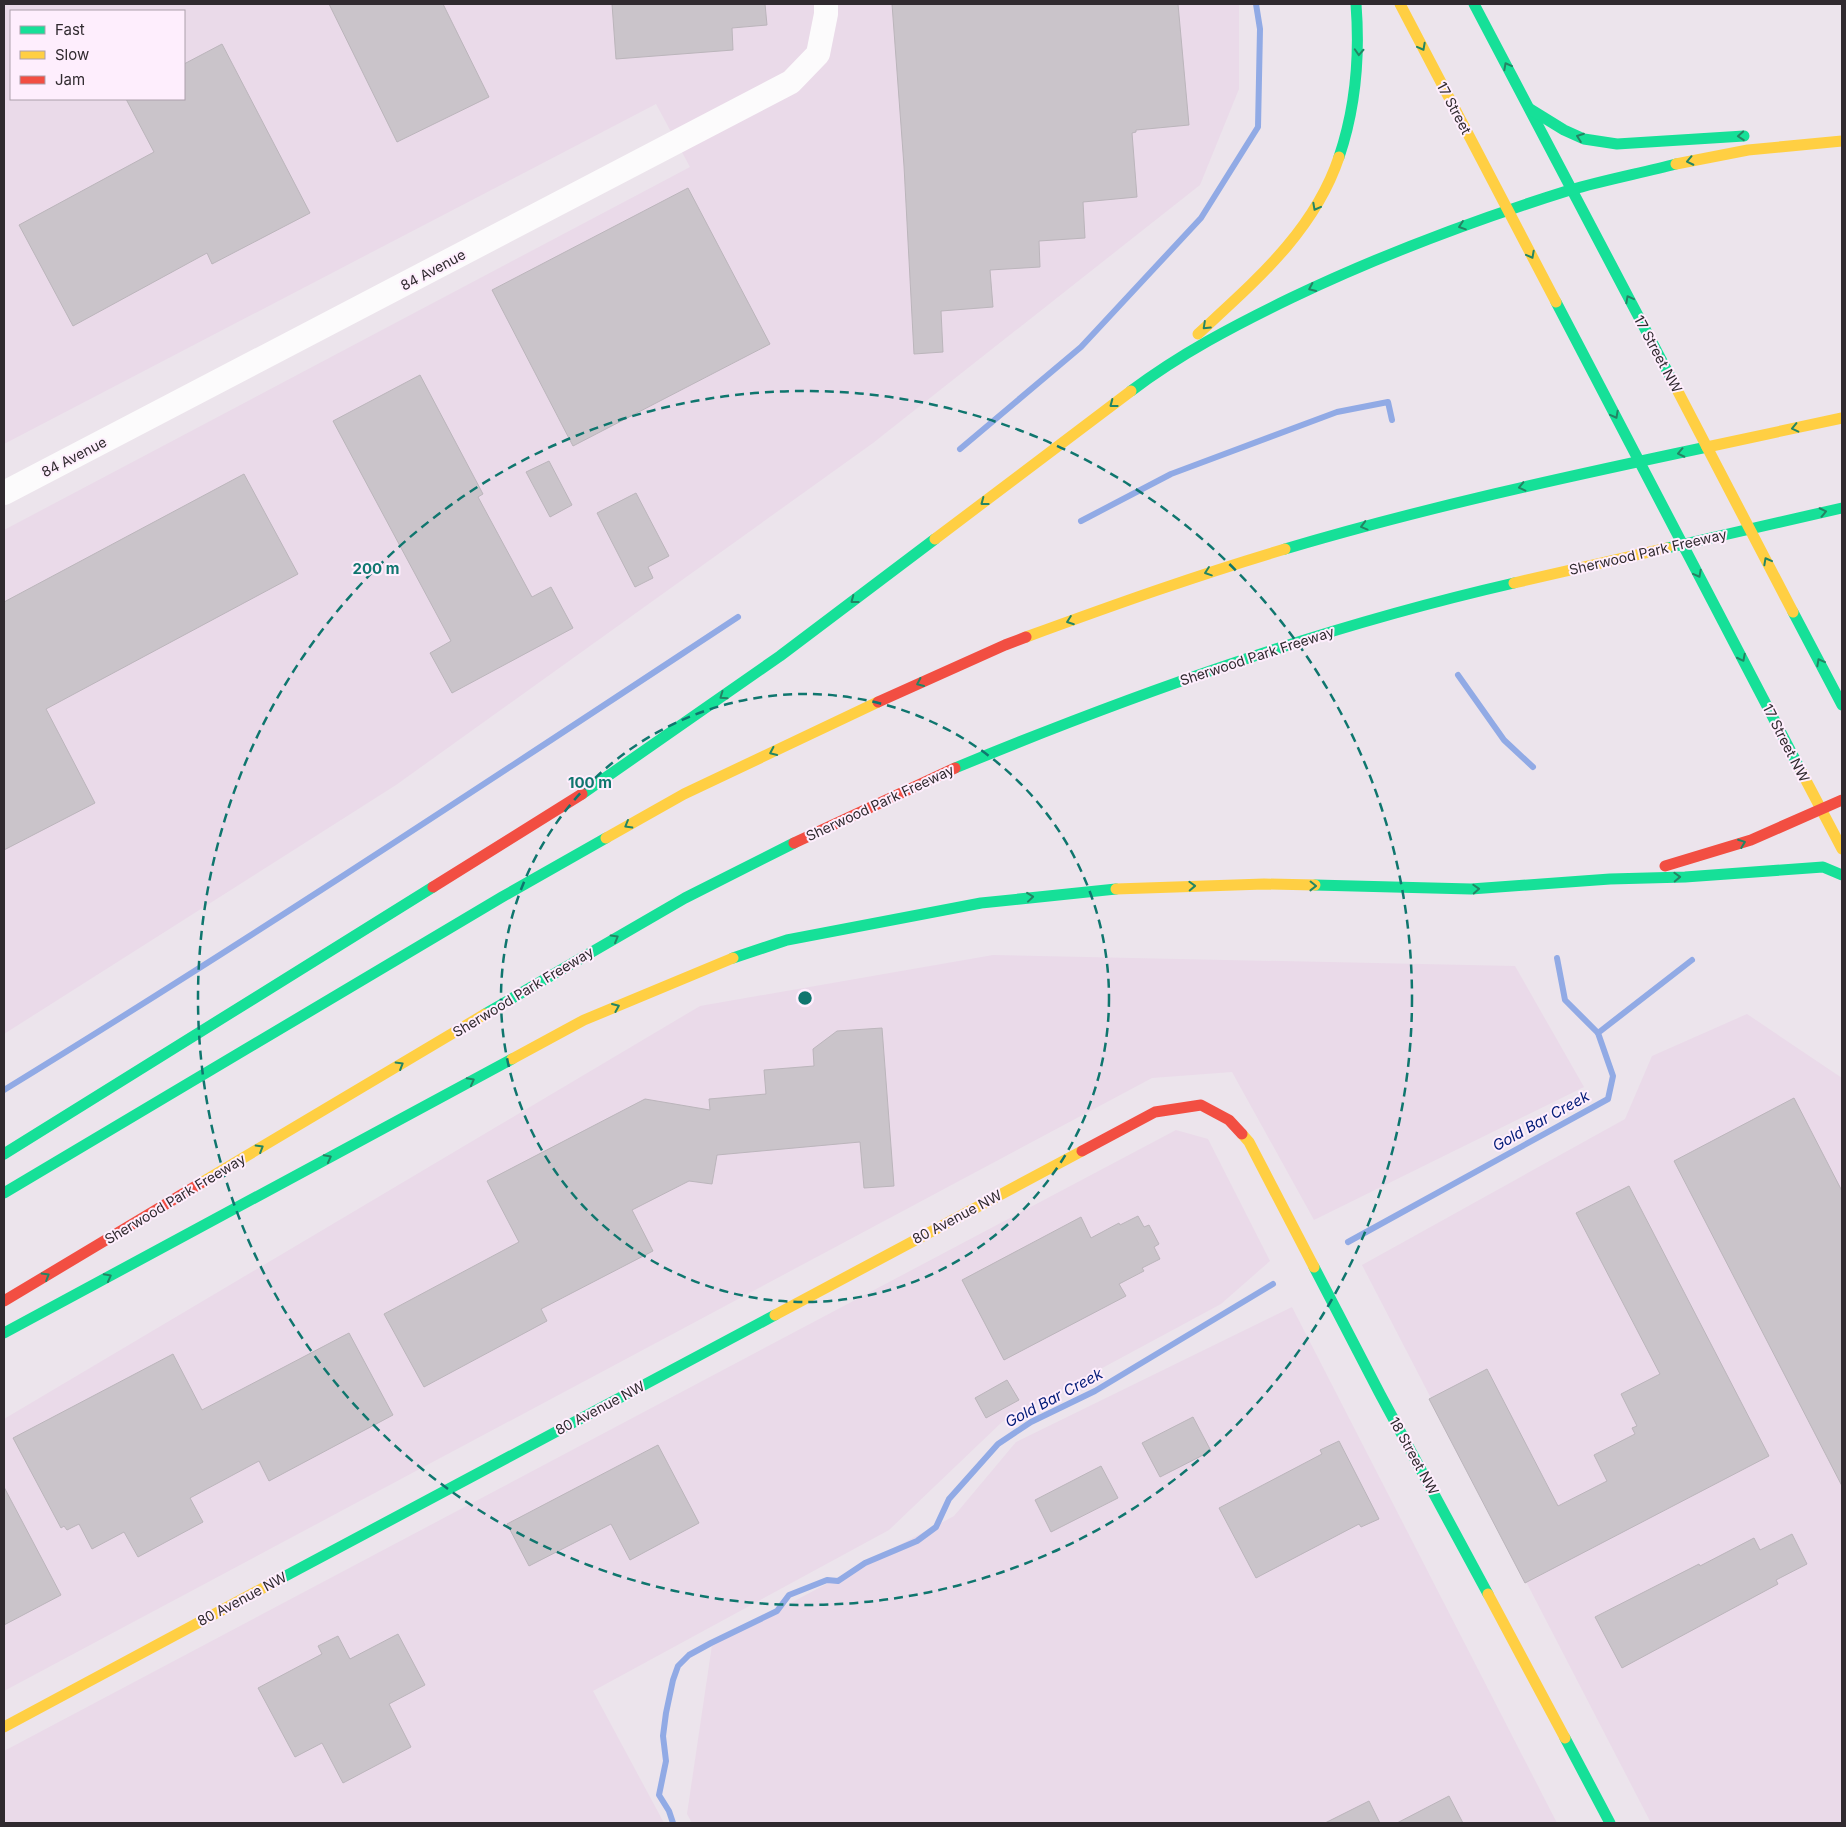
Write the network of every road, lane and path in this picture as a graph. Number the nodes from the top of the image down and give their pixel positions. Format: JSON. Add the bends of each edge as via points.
{"nodes":[{"id":1,"x":1356,"y":4,"type":"edge"},
{"id":2,"x":1400,"y":4,"type":"edge"},
{"id":3,"x":1474,"y":4,"type":"edge"},
{"id":4,"x":826,"y":9,"type":"edge"},
{"id":5,"x":1530,"y":109,"type":"junction"},
{"id":6,"x":1817,"y":132,"type":"dead end"},
{"id":7,"x":1842,"y":133,"type":"edge"},
{"id":8,"x":1760,"y":135,"type":"dead end"},
{"id":9,"x":1842,"y":141,"type":"edge"},
{"id":10,"x":1571,"y":190,"type":"junction"},
{"id":11,"x":1508,"y":212,"type":"junction"},
{"id":12,"x":1152,"y":375,"type":"junction"},
{"id":13,"x":1842,"y":418,"type":"edge"},
{"id":14,"x":4,"y":493,"type":"edge"},
{"id":15,"x":1842,"y":508,"type":"edge"},
{"id":16,"x":1842,"y":705,"type":"edge"},
{"id":17,"x":1842,"y":800,"type":"edge"},
{"id":18,"x":1820,"y":808,"type":"junction"},
{"id":19,"x":1842,"y":850,"type":"edge"},
{"id":20,"x":1842,"y":874,"type":"edge"},
{"id":21,"x":1610,"y":879,"type":"junction"},
{"id":22,"x":1201,"y":1105,"type":"joint"},
{"id":23,"x":4,"y":1154,"type":"edge"},
{"id":24,"x":4,"y":1193,"type":"edge"},
{"id":25,"x":4,"y":1301,"type":"edge"},
{"id":26,"x":4,"y":1333,"type":"edge"},
{"id":27,"x":4,"y":1727,"type":"edge"},
{"id":28,"x":1610,"y":1823,"type":"edge"}],
"edges":[{"from":1,"to":12,"type":"main road","one_way":true,"via":[[1359,43],[1356,88],[1332,177],[1311,216],[1243,292]]},
{"from":2,"to":11,"type":"main road","name":"17 Street","one_way":true},
{"from":5,"to":3,"type":"main road","name":"17 Street NW","one_way":true},
{"from":4,"to":14,"type":"street","name":"84 Avenue","via":[[818,54],[791,82]]},
{"from":8,"to":5,"type":"main road","one_way":true,"via":[[1617,144],[1584,139]]},
{"from":5,"to":10,"type":"main road","name":"17 Street NW"},
{"from":6,"to":7,"type":"main road"},
{"from":9,"to":10,"type":"main road","one_way":true,"via":[[1799,144],[1689,161]]},
{"from":10,"to":11,"type":"main road"},
{"from":16,"to":10,"type":"main road","name":"17 Street NW","one_way":true},
{"from":11,"to":12,"type":"main road","one_way":true,"via":[[1434,236],[1333,278],[1229,328]]},
{"from":11,"to":18,"type":"main road","name":"17 Street NW","one_way":true},
{"from":12,"to":23,"type":"main road","one_way":true,"via":[[780,656],[598,782]]},
{"from":13,"to":24,"type":"main road","one_way":true,"via":[[1580,474],[1360,527],[1228,566],[1005,645],[684,794],[502,897]]},
{"from":25,"to":15,"type":"main road","name":"Sherwood Park Freeway","one_way":true,"via":[[685,898],[945,772],[1076,718],[1326,634],[1471,593]]},
{"from":17,"to":18,"type":"main road"},
{"from":18,"to":19,"type":"main road","name":"17 Street NW"},
{"from":21,"to":18,"type":"main road","one_way":true,"via":[[1738,845]]},
{"from":21,"to":20,"type":"main road","one_way":true,"via":[[1685,877],[1823,866]]},
{"from":26,"to":21,"type":"main road","one_way":true,"via":[[584,1020],[724,960],[787,940],[981,902],[1109,889],[1264,884],[1471,889]]},
{"from":22,"to":27,"type":"main road","name":"80 Avenue NW","via":[[1156,1112]]},
{"from":22,"to":28,"type":"main road","name":"18 Street NW","via":[[1229,1120],[1249,1142]]}]}
